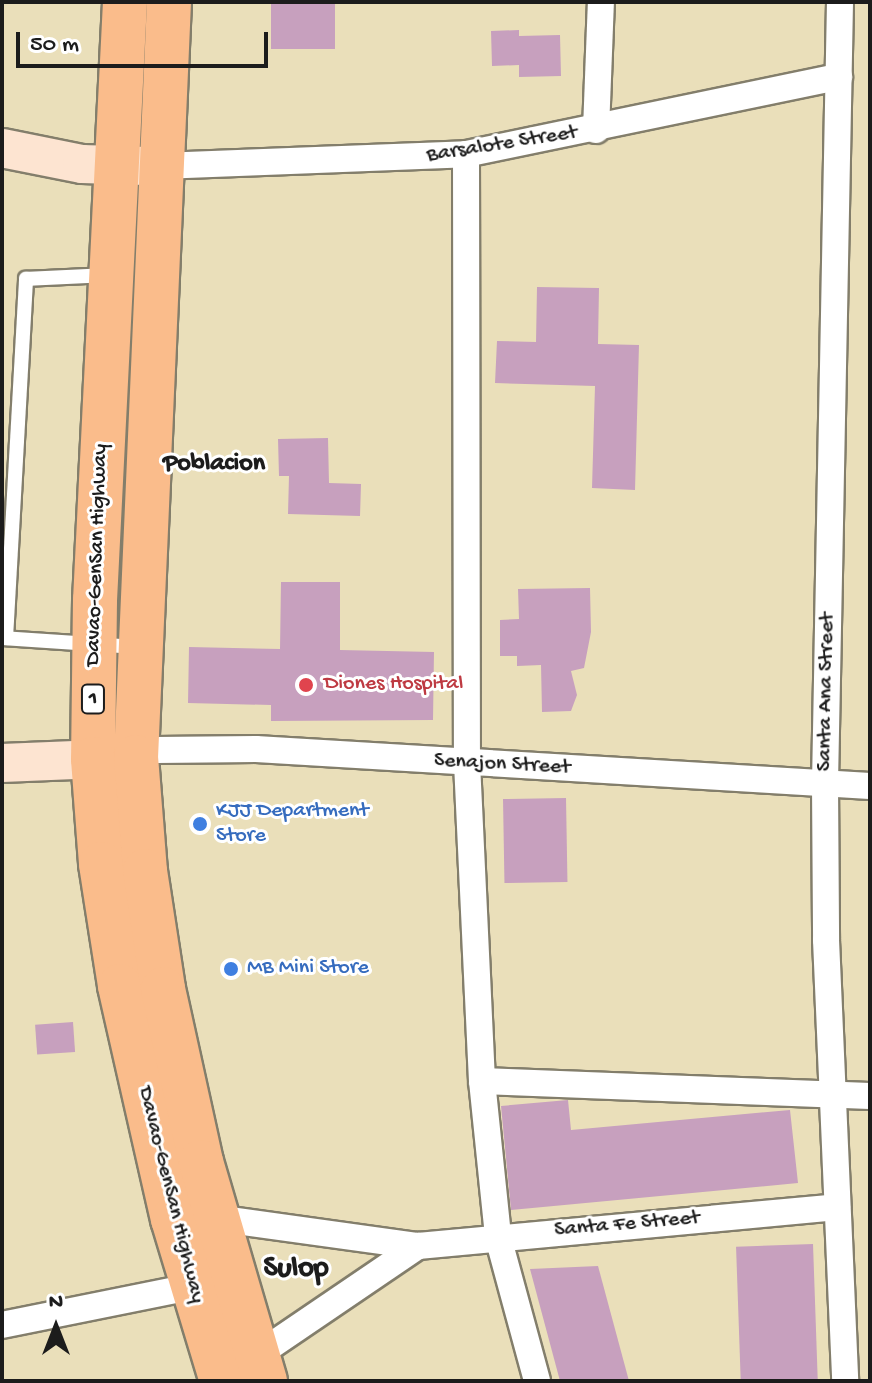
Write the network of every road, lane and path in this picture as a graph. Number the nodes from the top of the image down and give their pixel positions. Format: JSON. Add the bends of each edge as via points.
{"nodes":[{"id":1,"x":125,"y":2,"type":"edge"},
{"id":2,"x":169,"y":2,"type":"edge"},
{"id":3,"x":601,"y":2,"type":"edge"},
{"id":4,"x":840,"y":2,"type":"edge"},
{"id":5,"x":839,"y":77,"type":"junction"},
{"id":6,"x":596,"y":130,"type":"junction"},
{"id":7,"x":2,"y":148,"type":"edge"},
{"id":8,"x":466,"y":154,"type":"junction"},
{"id":9,"x":116,"y":165,"type":"junction"},
{"id":10,"x":160,"y":166,"type":"junction"},
{"id":11,"x":133,"y":273,"type":"junction"},
{"id":12,"x":4,"y":638,"type":"edge"},
{"id":13,"x":93,"y":644,"type":"junction"},
{"id":14,"x":137,"y":647,"type":"junction"},
{"id":15,"x":136,"y":757,"type":"junction"},
{"id":16,"x":93,"y":759,"type":"junction"},
{"id":17,"x":2,"y":763,"type":"edge"},
{"id":18,"x":467,"y":763,"type":"junction"},
{"id":19,"x":825,"y":784,"type":"junction"},
{"id":20,"x":870,"y":786,"type":"edge"},
{"id":21,"x":482,"y":1081,"type":"junction"},
{"id":22,"x":832,"y":1095,"type":"junction"},
{"id":23,"x":870,"y":1096,"type":"edge"},
{"id":24,"x":837,"y":1207,"type":"junction"},
{"id":25,"x":215,"y":1218,"type":"junction"},
{"id":26,"x":498,"y":1237,"type":"junction"},
{"id":27,"x":418,"y":1246,"type":"junction"},
{"id":28,"x":212,"y":1283,"type":"junction"},
{"id":29,"x":2,"y":1325,"type":"edge"},
{"id":30,"x":248,"y":1373,"type":"edge"},
{"id":31,"x":537,"y":1381,"type":"edge"},
{"id":32,"x":845,"y":1381,"type":"edge"}],
"edges":[{"from":1,"to":9,"type":"highway","name":"Davao-GenSan Highway","number":"1"},
{"from":2,"to":10,"type":"highway","name":"Davao-GenSan Highway","number":"1"},
{"from":3,"to":6,"type":"street"},
{"from":4,"to":5,"type":"street","name":"Santa Ana Street"},
{"from":5,"to":6,"type":"street","name":"Barsalote Street"},
{"from":5,"to":19,"type":"street","name":"Santa Ana Street"},
{"from":6,"to":8,"type":"street","name":"Barsalote Street"},
{"from":7,"to":9,"type":"street"},
{"from":8,"to":10,"type":"street","name":"Barsalote Street"},
{"from":8,"to":18,"type":"street"},
{"from":9,"to":10,"type":"street"},
{"from":9,"to":11,"type":"highway","name":"Davao-GenSan Highway","number":"1"},
{"from":10,"to":11,"type":"highway","name":"Davao-GenSan Highway","number":"1"},
{"from":11,"to":12,"type":"lane","via":[[26,279]]},
{"from":11,"to":13,"type":"highway","name":"Davao-GenSan Highway","number":"1"},
{"from":11,"to":14,"type":"highway","name":"Davao-GenSan Highway","number":"1"},
{"from":12,"to":13,"type":"lane"},
{"from":13,"to":14,"type":"lane"},
{"from":13,"to":16,"type":"highway","name":"Davao-GenSan Highway","number":"1"},
{"from":14,"to":15,"type":"highway","name":"Davao-GenSan Highway","number":"1"},
{"from":15,"to":16,"type":"street"},
{"from":15,"to":18,"type":"street","name":"Senajon Street","via":[[196,748]]},
{"from":15,"to":25,"type":"highway","name":"Davao-GenSan Highway","number":"1","via":[[145,871],[163,989]]},
{"from":16,"to":17,"type":"street"},
{"from":16,"to":28,"type":"highway","name":"Davao-GenSan Highway","number":"1","via":[[101,864],[120,986]]},
{"from":18,"to":19,"type":"street","name":"Senajon Street"},
{"from":18,"to":21,"type":"street"},
{"from":19,"to":20,"type":"street","name":"Senajon Street"},
{"from":19,"to":22,"type":"street","name":"Santa Ana Street"},
{"from":21,"to":22,"type":"street"},
{"from":21,"to":26,"type":"street"},
{"from":22,"to":23,"type":"street"},
{"from":22,"to":24,"type":"street","name":"Santa Ana Street"},
{"from":24,"to":26,"type":"street","name":"Santa Fe Street"},
{"from":24,"to":32,"type":"street","name":"Santa Ana Street"},
{"from":25,"to":27,"type":"street","name":"Santa Fe Street"},
{"from":25,"to":28,"type":"highway","name":"Davao-GenSan Highway","number":"1"},
{"from":26,"to":27,"type":"street","name":"Santa Fe Street"},
{"from":26,"to":31,"type":"street"},
{"from":27,"to":30,"type":"street","name":"Santa Fe Street"},
{"from":28,"to":29,"type":"street"},
{"from":28,"to":30,"type":"highway","name":"Davao-GenSan Highway","number":"1"}]}
